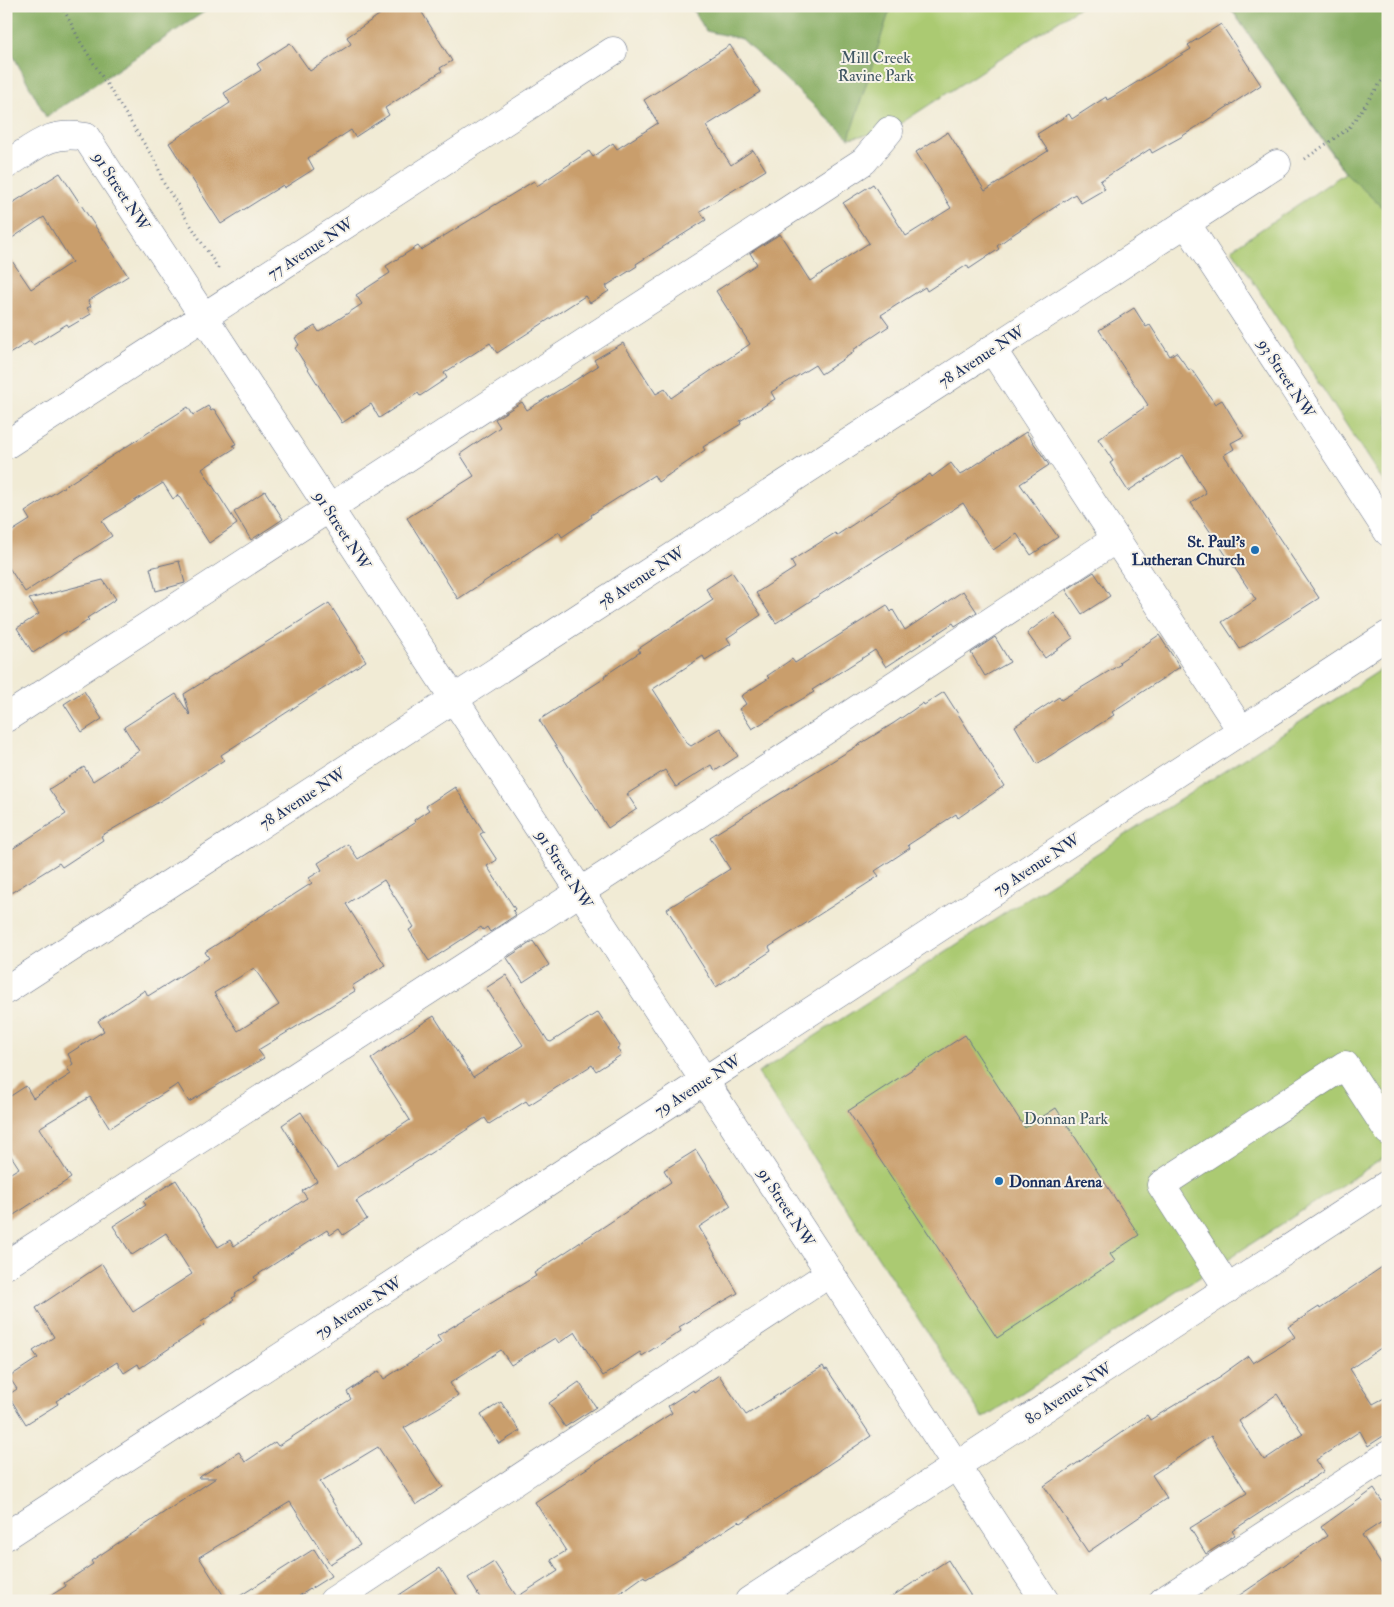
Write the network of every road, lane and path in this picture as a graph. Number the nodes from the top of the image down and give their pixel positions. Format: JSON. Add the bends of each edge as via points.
{"nodes":[{"id":1,"x":62,"y":6,"type":"edge"},
{"id":2,"x":613,"y":51,"type":"dead end"},
{"id":3,"x":1388,"y":72,"type":"edge"},
{"id":4,"x":889,"y":130,"type":"dead end"},
{"id":5,"x":1277,"y":164,"type":"joint"},
{"id":6,"x":6,"y":166,"type":"edge"},
{"id":7,"x":1186,"y":223,"type":"junction"},
{"id":8,"x":225,"y":278,"type":"dead end"},
{"id":9,"x":204,"y":317,"type":"junction"},
{"id":10,"x":992,"y":349,"type":"junction"},
{"id":11,"x":6,"y":445,"type":"edge"},
{"id":12,"x":330,"y":510,"type":"junction"},
{"id":13,"x":1388,"y":532,"type":"edge"},
{"id":14,"x":1116,"y":539,"type":"junction"},
{"id":15,"x":1388,"y":635,"type":"edge"},
{"id":16,"x":454,"y":699,"type":"junction"},
{"id":17,"x":6,"y":718,"type":"edge"},
{"id":18,"x":1241,"y":730,"type":"junction"},
{"id":19,"x":580,"y":892,"type":"junction"},
{"id":20,"x":6,"y":990,"type":"edge"},
{"id":21,"x":704,"y":1080,"type":"junction"},
{"id":22,"x":1388,"y":1132,"type":"edge"},
{"id":23,"x":1388,"y":1184,"type":"edge"},
{"id":24,"x":6,"y":1265,"type":"edge"},
{"id":25,"x":830,"y":1273,"type":"junction"},
{"id":26,"x":1228,"y":1289,"type":"junction"},
{"id":27,"x":1388,"y":1455,"type":"edge"},
{"id":28,"x":956,"y":1466,"type":"junction"},
{"id":29,"x":6,"y":1536,"type":"edge"},
{"id":30,"x":333,"y":1601,"type":"edge"},
{"id":31,"x":749,"y":1601,"type":"edge"},
{"id":32,"x":1045,"y":1601,"type":"edge"},
{"id":33,"x":1164,"y":1601,"type":"edge"}],
"edges":[{"from":1,"to":8,"type":"path","via":[[81,43],[157,164],[163,182]]},
{"from":2,"to":9,"type":"street","name":"77 Avenue NW"},
{"from":3,"to":5,"type":"path","via":[[1349,128],[1300,162]]},
{"from":4,"to":12,"type":"street","via":[[864,161]]},
{"from":5,"to":7,"type":"street","name":"78 Avenue NW"},
{"from":6,"to":9,"type":"street","name":"91 Street NW","via":[[60,134],[86,137]]},
{"from":7,"to":10,"type":"street","name":"78 Avenue NW"},
{"from":7,"to":13,"type":"street","name":"93 Street NW"},
{"from":9,"to":11,"type":"street","name":"77 Avenue NW"},
{"from":9,"to":12,"type":"street","name":"91 Street NW"},
{"from":10,"to":14,"type":"street"},
{"from":10,"to":16,"type":"street","name":"78 Avenue NW"},
{"from":12,"to":16,"type":"street","name":"91 Street NW"},
{"from":12,"to":17,"type":"street"},
{"from":14,"to":18,"type":"street"},
{"from":14,"to":19,"type":"street"},
{"from":15,"to":18,"type":"street","name":"79 Avenue NW"},
{"from":16,"to":19,"type":"street","name":"91 Street NW"},
{"from":16,"to":20,"type":"street","name":"78 Avenue NW"},
{"from":18,"to":21,"type":"street","name":"79 Avenue NW"},
{"from":19,"to":21,"type":"street","name":"91 Street NW"},
{"from":19,"to":24,"type":"street"},
{"from":21,"to":25,"type":"street","name":"91 Street NW"},
{"from":21,"to":29,"type":"street","name":"79 Avenue NW"},
{"from":22,"to":26,"type":"street","via":[[1345,1065],[1161,1185]]},
{"from":23,"to":26,"type":"street","name":"80 Avenue NW"},
{"from":25,"to":28,"type":"street","name":"91 Street NW"},
{"from":25,"to":30,"type":"street"},
{"from":26,"to":28,"type":"street","name":"80 Avenue NW"},
{"from":27,"to":33,"type":"street"},
{"from":28,"to":31,"type":"street","name":"80 Avenue NW"},
{"from":28,"to":32,"type":"street","name":"91 Street NW"}]}
